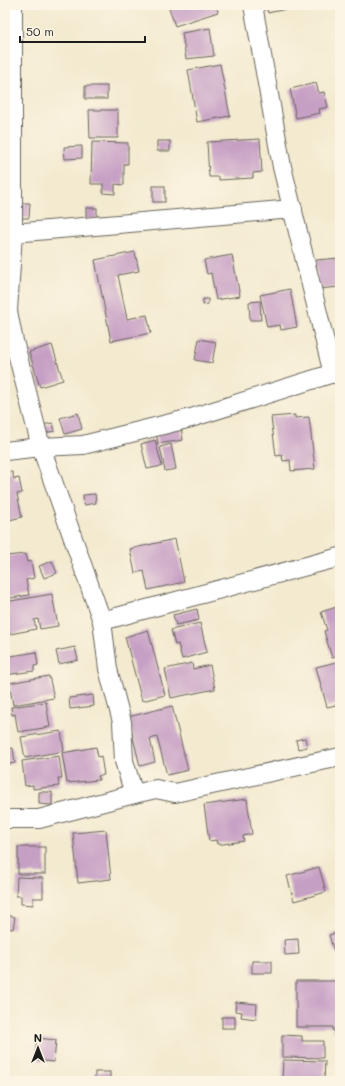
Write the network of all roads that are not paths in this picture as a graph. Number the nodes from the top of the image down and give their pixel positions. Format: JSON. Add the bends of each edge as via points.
{"nodes":[{"id":1,"x":13,"y":5,"type":"edge"},
{"id":2,"x":252,"y":5,"type":"edge"},
{"id":3,"x":9,"y":144,"type":"edge"},
{"id":4,"x":293,"y":209,"type":"junction"},
{"id":5,"x":14,"y":232,"type":"junction"},
{"id":6,"x":6,"y":311,"type":"edge"},
{"id":7,"x":336,"y":372,"type":"edge"},
{"id":8,"x":41,"y":447,"type":"junction"},
{"id":9,"x":5,"y":451,"type":"edge"},
{"id":10,"x":340,"y":557,"type":"edge"},
{"id":11,"x":102,"y":621,"type":"junction"},
{"id":12,"x":340,"y":756,"type":"edge"},
{"id":13,"x":134,"y":794,"type":"junction"},
{"id":14,"x":5,"y":819,"type":"edge"}],
"edges":[{"from":1,"to":3,"type":"street"},
{"from":2,"to":4,"type":"street","via":[[282,166]]},
{"from":3,"to":5,"type":"street"},
{"from":4,"to":5,"type":"street"},
{"from":4,"to":7,"type":"street"},
{"from":5,"to":6,"type":"street"},
{"from":6,"to":8,"type":"street"},
{"from":7,"to":8,"type":"street","via":[[191,418],[83,446]]},
{"from":8,"to":9,"type":"street"},
{"from":8,"to":11,"type":"street"},
{"from":10,"to":11,"type":"street"},
{"from":11,"to":13,"type":"street","via":[[108,669],[122,722],[124,761]]},
{"from":12,"to":13,"type":"street","via":[[174,793],[156,789]]},
{"from":13,"to":14,"type":"street","via":[[39,819]]}]}
